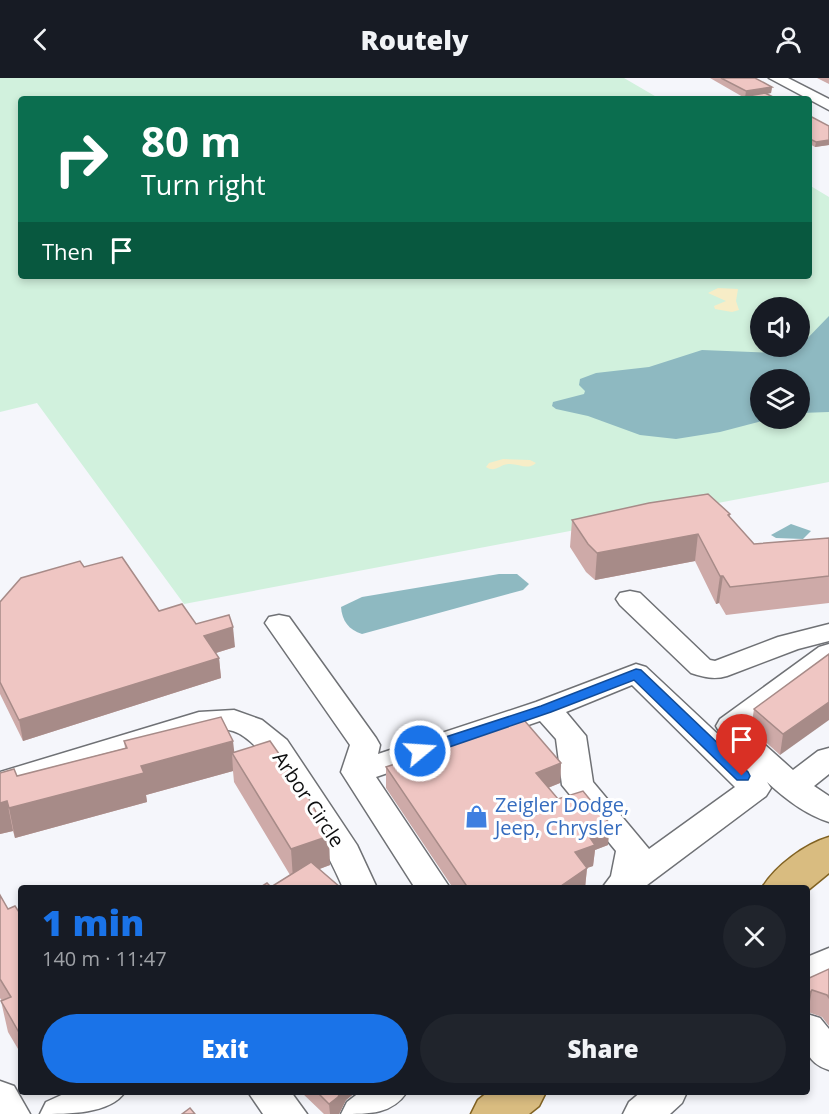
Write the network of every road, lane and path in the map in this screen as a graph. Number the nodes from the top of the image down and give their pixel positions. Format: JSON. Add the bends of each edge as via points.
{"nodes":[{"id":1,"x":776,"y":78,"type":"edge"},
{"id":2,"x":811,"y":96,"type":"edge"},
{"id":3,"x":812,"y":96,"type":"edge"},
{"id":4,"x":829,"y":105,"type":"edge"},
{"id":5,"x":630,"y":598,"type":"dead end"},
{"id":6,"x":279,"y":623,"type":"dead end"},
{"id":7,"x":829,"y":632,"type":"edge"},
{"id":8,"x":829,"y":653,"type":"edge"},
{"id":9,"x":546,"y":709,"type":"junction"},
{"id":10,"x":829,"y":758,"type":"edge"},
{"id":11,"x":357,"y":772,"type":"junction"},
{"id":12,"x":0,"y":783,"type":"edge"},
{"id":13,"x":792,"y":788,"type":"junction"},
{"id":14,"x":829,"y":811,"type":"edge"},
{"id":15,"x":829,"y":851,"type":"edge"},
{"id":16,"x":359,"y":885,"type":"edge"},
{"id":17,"x":431,"y":885,"type":"edge"},
{"id":18,"x":627,"y":885,"type":"edge"},
{"id":19,"x":628,"y":885,"type":"edge"},
{"id":20,"x":787,"y":885,"type":"edge"},
{"id":21,"x":829,"y":962,"type":"edge"},
{"id":22,"x":810,"y":972,"type":"edge"},
{"id":23,"x":810,"y":1033,"type":"edge"},
{"id":24,"x":829,"y":1055,"type":"edge"},
{"id":25,"x":100,"y":1095,"type":"edge"},
{"id":26,"x":270,"y":1095,"type":"edge"},
{"id":27,"x":518,"y":1095,"type":"edge"},
{"id":28,"x":665,"y":1095,"type":"edge"},
{"id":29,"x":0,"y":1097,"type":"edge"},
{"id":30,"x":10,"y":1114,"type":"edge"},
{"id":31,"x":60,"y":1114,"type":"edge"},
{"id":32,"x":287,"y":1114,"type":"edge"},
{"id":33,"x":495,"y":1114,"type":"edge"},
{"id":34,"x":643,"y":1114,"type":"edge"}],
"edges":[{"from":1,"to":2,"type":"street"},
{"from":3,"to":4,"type":"street"},
{"from":5,"to":7,"type":"street","via":[[701,667],[717,670]]},
{"from":6,"to":11,"type":"street","via":[[365,746]]},
{"from":8,"to":13,"type":"street","via":[[731,726],[737,738]]},
{"from":9,"to":11,"type":"street"},
{"from":9,"to":18,"type":"street","via":[[571,736],[578,785],[633,849]]},
{"from":9,"to":19,"type":"street","via":[[636,674],[755,788]]},
{"from":10,"to":13,"type":"street"},
{"from":11,"to":17,"type":"street"},
{"from":12,"to":16,"type":"street","name":"Arbor Circle","via":[[199,722],[234,720],[251,727],[276,747],[345,853]]},
{"from":13,"to":14,"type":"street"},
{"from":15,"to":20,"type":"main road"},
{"from":21,"to":22,"type":"street"},
{"from":23,"to":24,"type":"street"},
{"from":25,"to":31,"type":"street"},
{"from":26,"to":32,"type":"street"},
{"from":27,"to":33,"type":"main road"},
{"from":28,"to":34,"type":"street"},
{"from":29,"to":30,"type":"street"}]}
